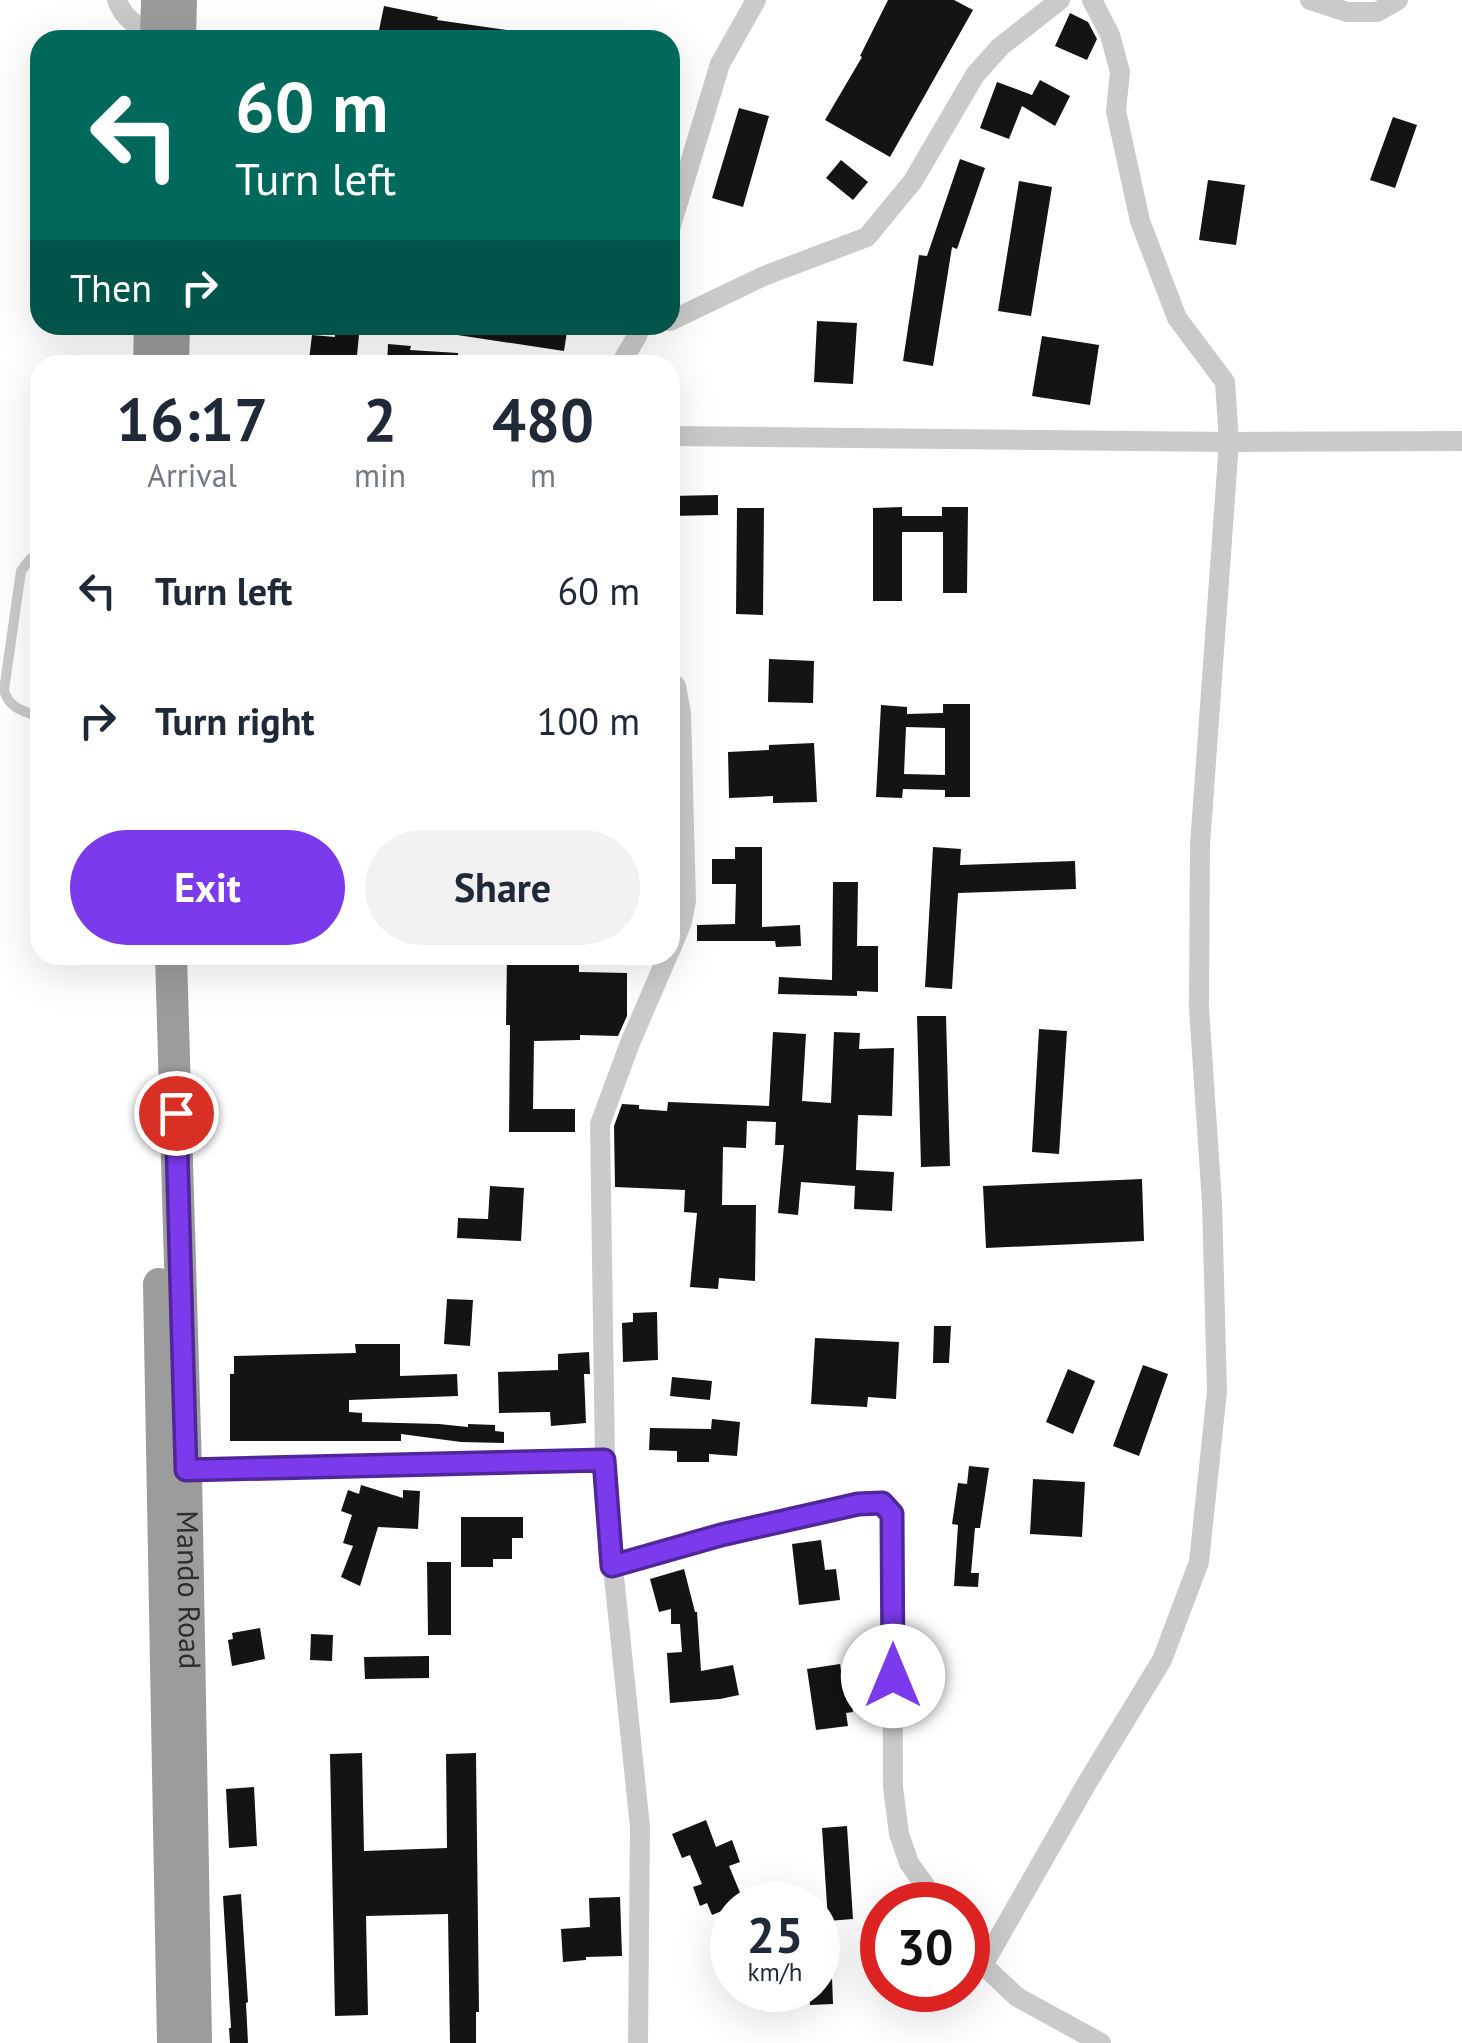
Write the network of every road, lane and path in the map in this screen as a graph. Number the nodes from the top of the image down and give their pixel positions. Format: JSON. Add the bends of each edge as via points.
{"nodes":[{"id":1,"x":118,"y":0,"type":"edge"},
{"id":2,"x":157,"y":0,"type":"edge"},
{"id":3,"x":181,"y":0,"type":"edge"},
{"id":4,"x":756,"y":0,"type":"edge"},
{"id":5,"x":1060,"y":0,"type":"edge"},
{"id":6,"x":1092,"y":0,"type":"edge"},
{"id":7,"x":1310,"y":0,"type":"edge"},
{"id":8,"x":1398,"y":0,"type":"edge"},
{"id":9,"x":146,"y":30,"type":"edge"},
{"id":10,"x":163,"y":30,"type":"edge"},
{"id":11,"x":168,"y":30,"type":"edge"},
{"id":12,"x":680,"y":196,"type":"edge"},
{"id":13,"x":680,"y":316,"type":"edge"},
{"id":14,"x":680,"y":436,"type":"edge"},
{"id":15,"x":1462,"y":441,"type":"edge"},
{"id":16,"x":1228,"y":442,"type":"junction"},
{"id":17,"x":30,"y":559,"type":"edge"},
{"id":18,"x":680,"y":708,"type":"edge"},
{"id":19,"x":30,"y":713,"type":"edge"},
{"id":20,"x":680,"y":927,"type":"edge"},
{"id":21,"x":152,"y":965,"type":"edge"},
{"id":22,"x":171,"y":965,"type":"edge"},
{"id":23,"x":664,"y":965,"type":"edge"},
{"id":24,"x":604,"y":1460,"type":"junction"},
{"id":25,"x":186,"y":1470,"type":"junction"},
{"id":26,"x":612,"y":1566,"type":"junction"},
{"id":27,"x":923,"y":1882,"type":"edge"},
{"id":28,"x":990,"y":1953,"type":"edge"},
{"id":29,"x":990,"y":1972,"type":"edge"},
{"id":30,"x":172,"y":2043,"type":"edge"},
{"id":31,"x":196,"y":2043,"type":"edge"},
{"id":32,"x":638,"y":2043,"type":"edge"},
{"id":33,"x":1100,"y":2043,"type":"edge"}],
"edges":[{"from":1,"to":9,"type":"street","via":[[132,24]]},
{"from":2,"to":10,"type":"highway"},
{"from":3,"to":11,"type":"highway"},
{"from":4,"to":12,"type":"street","via":[[720,64]]},
{"from":5,"to":13,"type":"street","via":[[975,76],[913,181],[868,236]]},
{"from":6,"to":16,"type":"street","via":[[1120,72],[1116,112],[1140,220],[1178,318],[1226,382]]},
{"from":7,"to":8,"type":"street","via":[[1347,12],[1377,12]]},
{"from":14,"to":16,"type":"street"},
{"from":15,"to":16,"type":"street"},
{"from":16,"to":28,"type":"street","via":[[1200,844],[1199,1008],[1217,1390],[1199,1562],[1162,1660]]},
{"from":17,"to":19,"type":"lane","via":[[21,571],[4,690],[6,700]]},
{"from":18,"to":20,"type":"street","via":[[686,901]]},
{"from":21,"to":30,"type":"highway","name":"Mando Road"},
{"from":22,"to":25,"type":"highway","name":"Mando Road"},
{"from":23,"to":24,"type":"street","via":[[600,1124]]},
{"from":24,"to":25,"type":"street"},
{"from":24,"to":26,"type":"street"},
{"from":25,"to":31,"type":"highway","name":"Mando Road"},
{"from":26,"to":27,"type":"street","via":[[721,1535],[882,1503],[892,1514],[898,1834]]},
{"from":26,"to":32,"type":"street","via":[[640,1828]]},
{"from":29,"to":33,"type":"street","via":[[1017,1997]]}]}
